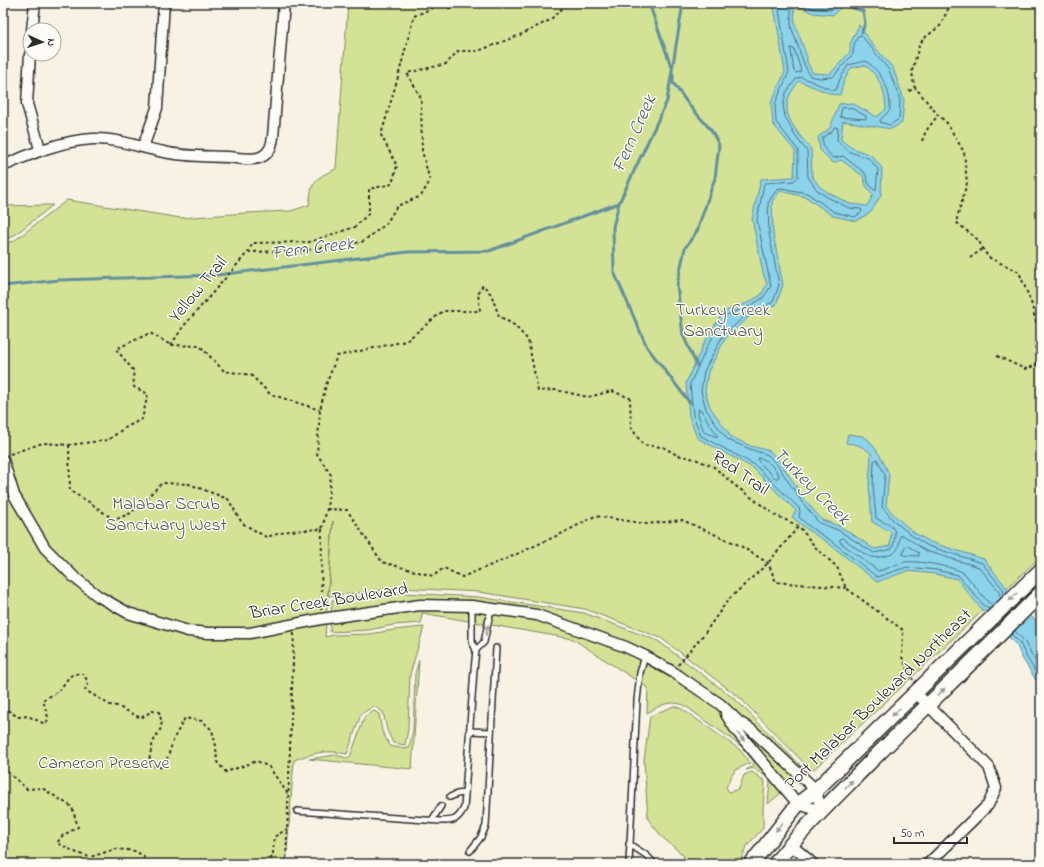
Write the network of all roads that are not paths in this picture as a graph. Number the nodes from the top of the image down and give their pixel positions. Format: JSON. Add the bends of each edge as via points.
{"nodes":[{"id":1,"x":35,"y":3,"type":"edge"},
{"id":2,"x":164,"y":3,"type":"edge"},
{"id":3,"x":284,"y":3,"type":"edge"},
{"id":4,"x":33,"y":22,"type":"edge"},
{"id":5,"x":30,"y":62,"type":"edge"},
{"id":6,"x":144,"y":147,"type":"junction"},
{"id":7,"x":40,"y":149,"type":"junction"},
{"id":8,"x":3,"y":166,"type":"edge"},
{"id":9,"x":6,"y":457,"type":"edge"},
{"id":10,"x":1041,"y":570,"type":"edge"},
{"id":11,"x":1041,"y":594,"type":"edge"},
{"id":12,"x":472,"y":606,"type":"junction"},
{"id":13,"x":492,"y":609,"type":"junction"},
{"id":14,"x":496,"y":648,"type":"dead end"},
{"id":15,"x":476,"y":650,"type":"junction"},
{"id":16,"x":645,"y":656,"type":"junction"},
{"id":17,"x":918,"y":691,"type":"junction"},
{"id":18,"x":720,"y":704,"type":"junction"},
{"id":19,"x":928,"y":704,"type":"junction"},
{"id":20,"x":470,"y":731,"type":"junction"},
{"id":21,"x":491,"y":732,"type":"junction"},
{"id":22,"x":816,"y":790,"type":"junction"},
{"id":23,"x":465,"y":794,"type":"junction"},
{"id":24,"x":450,"y":797,"type":"dead end"},
{"id":25,"x":798,"y":804,"type":"junction"},
{"id":26,"x":441,"y":806,"type":"dead end"},
{"id":27,"x":297,"y":811,"type":"dead end"},
{"id":28,"x":821,"y":811,"type":"junction"},
{"id":29,"x":432,"y":820,"type":"junction"},
{"id":30,"x":629,"y":844,"type":"junction"},
{"id":31,"x":790,"y":844,"type":"junction"},
{"id":32,"x":470,"y":851,"type":"dead end"},
{"id":33,"x":628,"y":864,"type":"edge"},
{"id":34,"x":655,"y":864,"type":"edge"},
{"id":35,"x":751,"y":864,"type":"edge"},
{"id":36,"x":775,"y":864,"type":"edge"},
{"id":37,"x":813,"y":864,"type":"edge"},
{"id":38,"x":928,"y":864,"type":"edge"}],
"edges":[{"from":1,"to":4,"type":"street"},
{"from":2,"to":6,"type":"street","via":[[157,108]]},
{"from":3,"to":6,"type":"street","via":[[272,147],[267,153],[261,157],[246,158],[166,153]]},
{"from":5,"to":7,"type":"street","via":[[27,104]]},
{"from":6,"to":7,"type":"street","via":[[94,139]]},
{"from":7,"to":8,"type":"street"},
{"from":9,"to":12,"type":"street","name":"Briar Creek Boulevard","via":[[14,495],[45,548],[74,577],[98,596],[128,613],[188,631],[250,633],[321,619],[420,605]]},
{"from":10,"to":17,"type":"street","name":"Port Malabar Boulevard Northeast","one_way":true},
{"from":19,"to":11,"type":"street","name":"Port Malabar Boulevard Northeast","one_way":true},
{"from":12,"to":13,"type":"street","name":"Briar Creek Boulevard"},
{"from":12,"to":15,"type":"lane","via":[[472,642]]},
{"from":15,"to":13,"type":"lane","one_way":true,"via":[[484,642]]},
{"from":13,"to":16,"type":"street","name":"Briar Creek Boulevard","via":[[537,615]]},
{"from":14,"to":21,"type":"lane"},
{"from":15,"to":20,"type":"lane"},
{"from":16,"to":18,"type":"street","name":"Briar Creek Boulevard"},
{"from":16,"to":30,"type":"lane","via":[[637,701]]},
{"from":17,"to":19,"type":"street"},
{"from":17,"to":22,"type":"street","name":"Port Malabar Boulevard Northeast","one_way":true},
{"from":18,"to":22,"type":"street","name":"Briar Creek Boulevard"},
{"from":18,"to":25,"type":"street","name":"Briar Creek Boulevard","one_way":true,"via":[[736,730]]},
{"from":28,"to":19,"type":"street","name":"Port Malabar Boulevard Northeast","one_way":true},
{"from":19,"to":38,"type":"street","via":[[989,767],[996,788],[988,805]]},
{"from":20,"to":21,"type":"lane"},
{"from":20,"to":23,"type":"lane"},
{"from":21,"to":32,"type":"lane","via":[[486,826]]},
{"from":22,"to":25,"type":"street","name":"Port Malabar Boulevard Northeast"},
{"from":22,"to":28,"type":"street"},
{"from":23,"to":24,"type":"lane"},
{"from":23,"to":29,"type":"lane","via":[[460,817],[453,821]]},
{"from":25,"to":28,"type":"street"},
{"from":25,"to":35,"type":"street","name":"Port Malabar Boulevard Northeast","one_way":true},
{"from":26,"to":29,"type":"lane"},
{"from":27,"to":29,"type":"lane"},
{"from":28,"to":31,"type":"street","name":"Port Malabar Boulevard Northeast"},
{"from":30,"to":33,"type":"lane"},
{"from":30,"to":34,"type":"lane"},
{"from":31,"to":36,"type":"street","name":"Port Malabar Boulevard Northeast"},
{"from":31,"to":37,"type":"street"}]}
